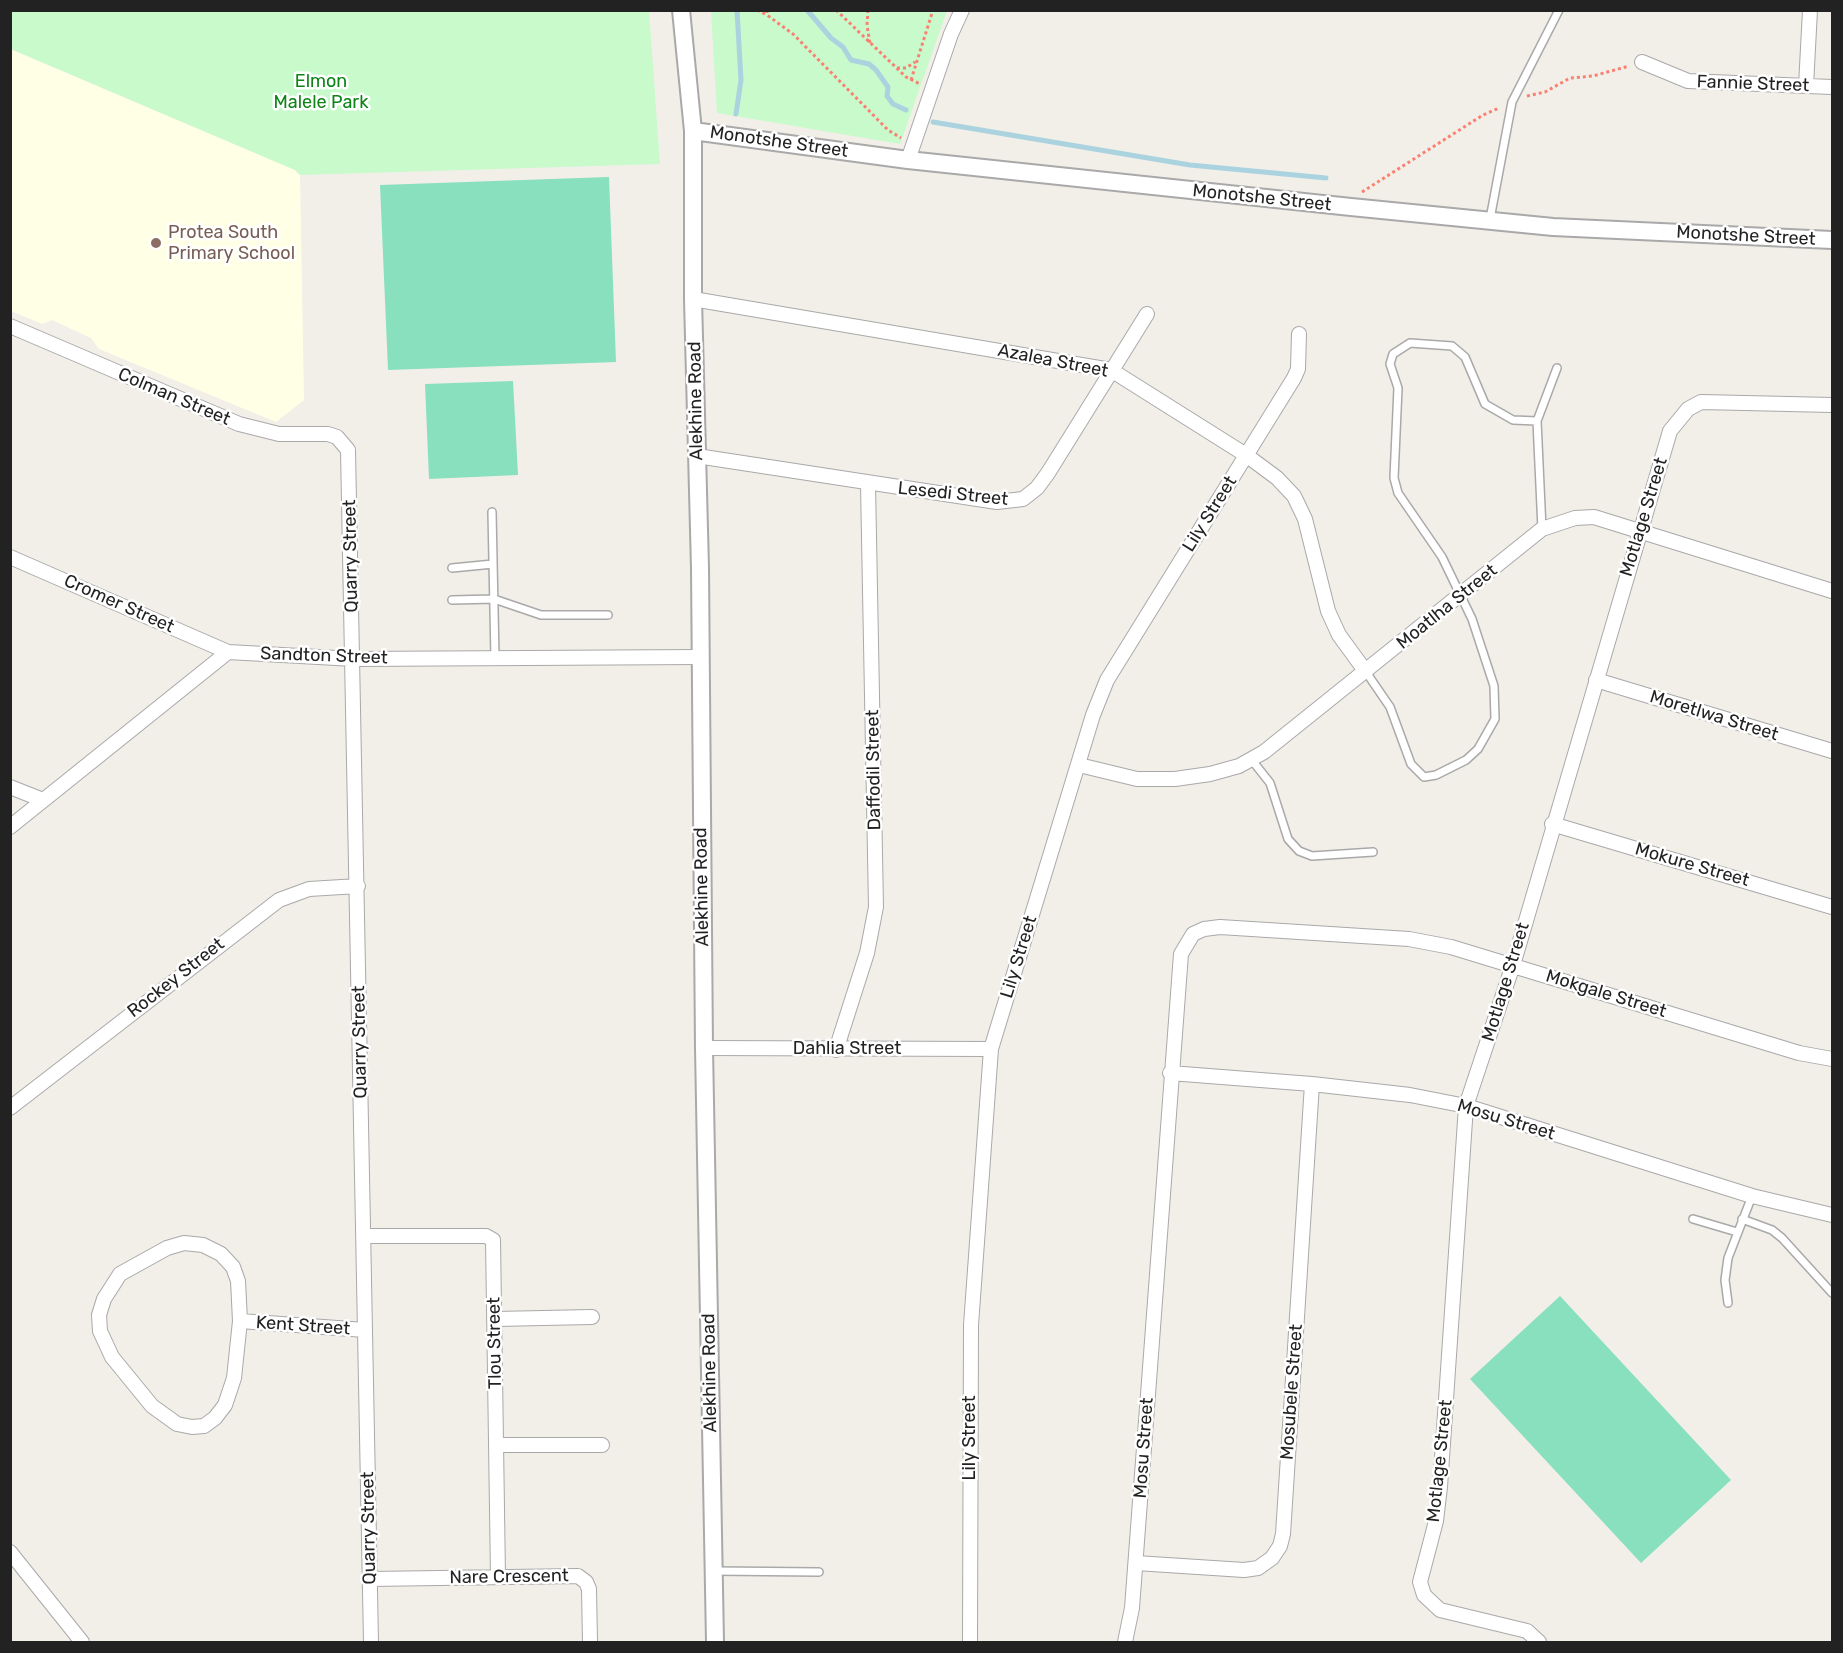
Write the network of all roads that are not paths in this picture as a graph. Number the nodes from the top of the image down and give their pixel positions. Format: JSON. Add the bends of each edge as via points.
{"nodes":[{"id":1,"x":681,"y":10,"type":"edge"},
{"id":2,"x":962,"y":10,"type":"edge"},
{"id":3,"x":1559,"y":10,"type":"edge"},
{"id":4,"x":1810,"y":10,"type":"edge"},
{"id":5,"x":1642,"y":62,"type":"road end"},
{"id":6,"x":1806,"y":86,"type":"junction"},
{"id":7,"x":1833,"y":87,"type":"edge"},
{"id":8,"x":693,"y":131,"type":"junction"},
{"id":9,"x":910,"y":152,"type":"junction"},
{"id":10,"x":1490,"y":219,"type":"junction"},
{"id":11,"x":1833,"y":240,"type":"edge"},
{"id":12,"x":693,"y":299,"type":"junction"},
{"id":13,"x":1147,"y":314,"type":"dead end"},
{"id":14,"x":10,"y":326,"type":"edge"},
{"id":15,"x":1299,"y":334,"type":"dead end"},
{"id":16,"x":1557,"y":368,"type":"dead end"},
{"id":17,"x":1111,"y":370,"type":"junction"},
{"id":18,"x":1833,"y":405,"type":"edge"},
{"id":19,"x":1537,"y":421,"type":"junction"},
{"id":20,"x":344,"y":442,"type":"joint"},
{"id":21,"x":1246,"y":455,"type":"junction"},
{"id":22,"x":697,"y":456,"type":"junction"},
{"id":23,"x":868,"y":484,"type":"junction"},
{"id":24,"x":492,"y":512,"type":"dead end"},
{"id":25,"x":1542,"y":529,"type":"junction"},
{"id":26,"x":1640,"y":531,"type":"junction"},
{"id":27,"x":10,"y":557,"type":"edge"},
{"id":28,"x":493,"y":564,"type":"junction"},
{"id":29,"x":452,"y":568,"type":"dead end"},
{"id":30,"x":1833,"y":591,"type":"edge"},
{"id":31,"x":1461,"y":596,"type":"junction"},
{"id":32,"x":494,"y":599,"type":"junction"},
{"id":33,"x":452,"y":600,"type":"dead end"},
{"id":34,"x":608,"y":615,"type":"dead end"},
{"id":35,"x":228,"y":652,"type":"junction"},
{"id":36,"x":699,"y":657,"type":"junction"},
{"id":37,"x":495,"y":658,"type":"junction"},
{"id":38,"x":354,"y":659,"type":"junction"},
{"id":39,"x":1366,"y":672,"type":"junction"},
{"id":40,"x":1596,"y":680,"type":"junction"},
{"id":41,"x":1833,"y":752,"type":"edge"},
{"id":42,"x":1251,"y":759,"type":"junction"},
{"id":43,"x":1078,"y":765,"type":"junction"},
{"id":44,"x":10,"y":787,"type":"edge"},
{"id":45,"x":43,"y":801,"type":"junction"},
{"id":46,"x":1552,"y":824,"type":"junction"},
{"id":47,"x":10,"y":827,"type":"edge"},
{"id":48,"x":1373,"y":852,"type":"dead end"},
{"id":49,"x":358,"y":886,"type":"junction"},
{"id":50,"x":1833,"y":907,"type":"edge"},
{"id":51,"x":1199,"y":931,"type":"joint"},
{"id":52,"x":1513,"y":965,"type":"junction"},
{"id":53,"x":704,"y":1048,"type":"junction"},
{"id":54,"x":991,"y":1048,"type":"junction"},
{"id":55,"x":836,"y":1050,"type":"junction"},
{"id":56,"x":1833,"y":1059,"type":"edge"},
{"id":57,"x":1170,"y":1073,"type":"junction"},
{"id":58,"x":1312,"y":1084,"type":"junction"},
{"id":59,"x":1466,"y":1106,"type":"junction"},
{"id":60,"x":10,"y":1108,"type":"edge"},
{"id":61,"x":1752,"y":1196,"type":"junction"},
{"id":62,"x":1833,"y":1215,"type":"edge"},
{"id":63,"x":1693,"y":1219,"type":"dead end"},
{"id":64,"x":1742,"y":1219,"type":"junction"},
{"id":65,"x":1737,"y":1232,"type":"junction"},
{"id":66,"x":364,"y":1236,"type":"junction"},
{"id":67,"x":1832,"y":1293,"type":"edge"},
{"id":68,"x":1728,"y":1303,"type":"dead end"},
{"id":69,"x":592,"y":1317,"type":"dead end"},
{"id":70,"x":495,"y":1319,"type":"junction"},
{"id":71,"x":240,"y":1321,"type":"junction"},
{"id":72,"x":365,"y":1330,"type":"junction"},
{"id":73,"x":496,"y":1445,"type":"junction"},
{"id":74,"x":602,"y":1445,"type":"dead end"},
{"id":75,"x":10,"y":1552,"type":"edge"},
{"id":76,"x":1136,"y":1563,"type":"junction"},
{"id":77,"x":714,"y":1571,"type":"junction"},
{"id":78,"x":819,"y":1572,"type":"dead end"},
{"id":79,"x":498,"y":1576,"type":"junction"},
{"id":80,"x":370,"y":1579,"type":"junction"},
{"id":81,"x":82,"y":1642,"type":"edge"},
{"id":82,"x":371,"y":1642,"type":"edge"},
{"id":83,"x":590,"y":1642,"type":"edge"},
{"id":84,"x":715,"y":1642,"type":"edge"},
{"id":85,"x":970,"y":1642,"type":"edge"},
{"id":86,"x":1125,"y":1642,"type":"edge"},
{"id":87,"x":1539,"y":1642,"type":"edge"}],
"edges":[{"from":1,"to":8,"type":"street","name":"Alekhine Road"},
{"from":2,"to":9,"type":"street"},
{"from":3,"to":10,"type":"lane","via":[[1512,102]]},
{"from":4,"to":6,"type":"street"},
{"from":5,"to":6,"type":"street","name":"Fannie Street","via":[[1688,81]]},
{"from":6,"to":7,"type":"street","name":"Fannie Street"},
{"from":8,"to":9,"type":"street","name":"Monotshe Street"},
{"from":8,"to":12,"type":"street","name":"Alekhine Road"},
{"from":9,"to":10,"type":"street","name":"Monotshe Street","via":[[1352,207]]},
{"from":10,"to":11,"type":"street","name":"Monotshe Street","via":[[1553,226]]},
{"from":12,"to":17,"type":"street","name":"Azalea Street"},
{"from":12,"to":22,"type":"street","name":"Alekhine Road"},
{"from":13,"to":17,"type":"street","name":"Lesedi Street"},
{"from":14,"to":20,"type":"street","name":"Colman Street","via":[[239,424],[279,434],[328,434]]},
{"from":15,"to":21,"type":"street","name":"Lily Street","via":[[1298,369]]},
{"from":16,"to":19,"type":"lane"},
{"from":17,"to":21,"type":"street","name":"Azalea Street"},
{"from":17,"to":23,"type":"street","name":"Lesedi Street","via":[[1048,473],[1023,500],[998,502]]},
{"from":18,"to":26,"type":"street","name":"Motlage Street","via":[[1716,401],[1701,402],[1688,409],[1670,431]]},
{"from":19,"to":25,"type":"lane"},
{"from":19,"to":31,"type":"lane","via":[[1513,420],[1485,404],[1465,357],[1452,346],[1410,343],[1398,349],[1391,359],[1398,388],[1394,478],[1398,493],[1442,557]]},
{"from":20,"to":38,"type":"street","name":"Quarry Street","via":[[350,460]]},
{"from":21,"to":39,"type":"street","name":"Azalea Street","via":[[1277,477],[1294,496],[1305,519],[1328,611],[1339,635]]},
{"from":21,"to":43,"type":"street","name":"Lily Street","via":[[1107,680]]},
{"from":22,"to":23,"type":"street","name":"Lesedi Street"},
{"from":22,"to":36,"type":"street","name":"Alekhine Road"},
{"from":23,"to":55,"type":"street","name":"Daffodil Street","via":[[876,907],[867,953]]},
{"from":24,"to":28,"type":"lane"},
{"from":25,"to":26,"type":"street","name":"Moatlha Street","via":[[1575,518],[1594,518]]},
{"from":25,"to":31,"type":"street","name":"Moatlha Street"},
{"from":26,"to":30,"type":"street","name":"Moatlha Street"},
{"from":26,"to":40,"type":"street","name":"Motlage Street"},
{"from":27,"to":35,"type":"street","name":"Cromer Street"},
{"from":28,"to":29,"type":"lane"},
{"from":28,"to":32,"type":"lane"},
{"from":31,"to":39,"type":"street","name":"Moatlha Street"},
{"from":31,"to":39,"type":"lane","via":[[1484,651],[1497,702],[1495,719],[1478,749],[1466,760],[1436,776],[1424,777],[1417,771],[1390,707]]},
{"from":32,"to":33,"type":"lane"},
{"from":32,"to":34,"type":"lane","via":[[542,615]]},
{"from":32,"to":37,"type":"lane"},
{"from":35,"to":38,"type":"street","name":"Sandton Street"},
{"from":35,"to":45,"type":"street"},
{"from":36,"to":37,"type":"street","name":"Sandton Street"},
{"from":36,"to":53,"type":"street","name":"Alekhine Road"},
{"from":37,"to":38,"type":"street","name":"Sandton Street"},
{"from":38,"to":49,"type":"street","name":"Quarry Street"},
{"from":39,"to":42,"type":"street","name":"Moatlha Street"},
{"from":40,"to":41,"type":"street","name":"Moretlwa Street"},
{"from":40,"to":46,"type":"street","name":"Motlage Street"},
{"from":42,"to":43,"type":"street","name":"Moatlha Street","via":[[1210,774],[1175,779],[1137,779]]},
{"from":42,"to":48,"type":"lane","via":[[1270,783],[1288,839],[1299,851],[1312,856]]},
{"from":43,"to":54,"type":"street","name":"Lily Street"},
{"from":44,"to":45,"type":"street"},
{"from":45,"to":47,"type":"street"},
{"from":46,"to":50,"type":"street","name":"Mokure Street"},
{"from":46,"to":52,"type":"street","name":"Motlage Street"},
{"from":49,"to":60,"type":"street","name":"Rockey Street","via":[[309,889],[279,900]]},
{"from":49,"to":66,"type":"street","name":"Quarry Street"},
{"from":51,"to":52,"type":"street","name":"Mokgale Street","via":[[1220,927],[1409,939]]},
{"from":51,"to":57,"type":"street","name":"Mosu Street","via":[[1187,940],[1181,954]]},
{"from":52,"to":56,"type":"street","name":"Mokgale Street","via":[[1799,1053]]},
{"from":52,"to":59,"type":"street","name":"Motlage Street"},
{"from":53,"to":55,"type":"street","name":"Dahlia Street"},
{"from":53,"to":77,"type":"street","name":"Alekhine Road"},
{"from":54,"to":55,"type":"street","name":"Dahlia Street"},
{"from":54,"to":85,"type":"street","name":"Lily Street","via":[[971,1325]]},
{"from":57,"to":58,"type":"street","name":"Mosu Street"},
{"from":57,"to":76,"type":"street","name":"Mosu Street"},
{"from":58,"to":59,"type":"street","name":"Mosu Street"},
{"from":58,"to":76,"type":"street","name":"Mosubele Street","via":[[1284,1534],[1280,1546],[1258,1568],[1244,1570]]},
{"from":59,"to":61,"type":"street","name":"Mosu Street"},
{"from":59,"to":87,"type":"street","name":"Motlage Street","via":[[1440,1487],[1436,1521],[1420,1582],[1424,1595],[1440,1610],[1527,1631]]},
{"from":61,"to":62,"type":"street","name":"Mosu Street"},
{"from":61,"to":64,"type":"lane"},
{"from":63,"to":65,"type":"lane"},
{"from":64,"to":65,"type":"lane"},
{"from":64,"to":67,"type":"lane","via":[[1782,1238]]},
{"from":65,"to":68,"type":"lane","via":[[1726,1269]]},
{"from":66,"to":70,"type":"street","name":"Tlou Street","via":[[490,1238]]},
{"from":66,"to":72,"type":"street","name":"Quarry Street"},
{"from":69,"to":70,"type":"street"},
{"from":70,"to":73,"type":"street","name":"Tlou Street"},
{"from":71,"to":71,"type":"street","name":"Kent Street","via":[[234,1378],[225,1405],[216,1418],[204,1426],[192,1427],[177,1424],[152,1406],[112,1357],[100,1331],[99,1316],[104,1299],[120,1274],[168,1248],[184,1244],[202,1245],[221,1254],[233,1267],[238,1281]]},
{"from":71,"to":72,"type":"street","name":"Kent Street"},
{"from":72,"to":80,"type":"street","name":"Quarry Street"},
{"from":73,"to":74,"type":"street"},
{"from":73,"to":79,"type":"street","name":"Tlou Street"},
{"from":75,"to":81,"type":"street"},
{"from":76,"to":86,"type":"street","name":"Mosu Street"},
{"from":77,"to":78,"type":"lane"},
{"from":77,"to":84,"type":"street","name":"Alekhine Road"},
{"from":79,"to":80,"type":"street","name":"Nare Crescent"},
{"from":79,"to":83,"type":"street","name":"Nare Crescent","via":[[582,1578],[589,1589]]},
{"from":80,"to":82,"type":"street","name":"Quarry Street"}]}
